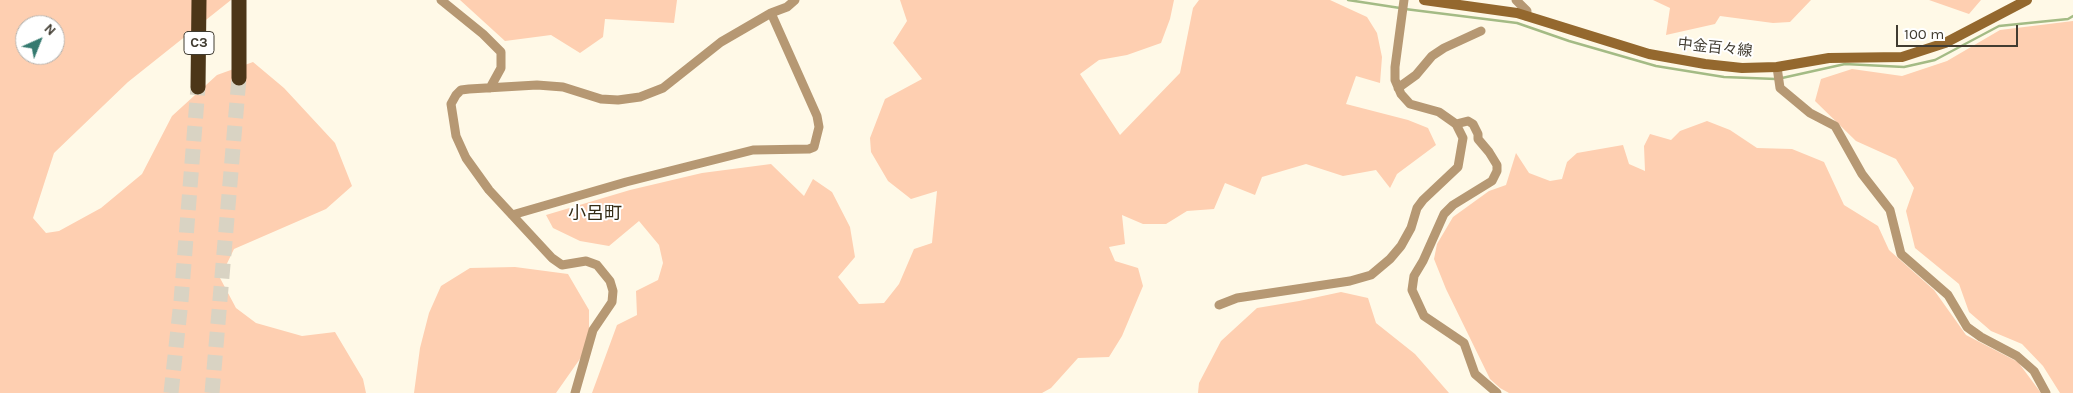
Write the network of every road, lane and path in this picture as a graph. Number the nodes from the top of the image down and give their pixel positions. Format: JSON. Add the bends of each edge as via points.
{"nodes":[{"id":1,"x":199,"y":0,"type":"edge"},
{"id":2,"x":239,"y":0,"type":"edge"},
{"id":3,"x":441,"y":0,"type":"edge"},
{"id":4,"x":795,"y":0,"type":"edge"},
{"id":5,"x":1424,"y":0,"type":"edge"},
{"id":6,"x":1516,"y":0,"type":"edge"},
{"id":7,"x":2027,"y":0,"type":"edge"},
{"id":8,"x":1403,"y":1,"type":"edge"},
{"id":9,"x":1440,"y":1,"type":"edge"},
{"id":10,"x":771,"y":13,"type":"junction"},
{"id":11,"x":1526,"y":16,"type":"junction"},
{"id":12,"x":1481,"y":31,"type":"dead end"},
{"id":13,"x":1778,"y":69,"type":"junction"},
{"id":14,"x":239,"y":78,"type":"tunnel mouth"},
{"id":15,"x":198,"y":87,"type":"tunnel mouth"},
{"id":16,"x":490,"y":88,"type":"junction"},
{"id":17,"x":1398,"y":88,"type":"junction"},
{"id":18,"x":1456,"y":124,"type":"junction"},
{"id":19,"x":512,"y":215,"type":"junction"},
{"id":20,"x":1219,"y":305,"type":"dead end"},
{"id":21,"x":575,"y":393,"type":"edge"},
{"id":22,"x":1497,"y":393,"type":"edge"},
{"id":23,"x":2046,"y":393,"type":"edge"}],
"edges":[{"from":1,"to":15,"type":"highway","number":"C3"},
{"from":2,"to":14,"type":"highway"},
{"from":3,"to":16,"type":"street","via":[[501,52],[501,68]]},
{"from":4,"to":10,"type":"street"},
{"from":5,"to":9,"type":"main road","name":"中金百々線"},
{"from":6,"to":11,"type":"street","via":[[1527,11]]},
{"from":7,"to":13,"type":"main road","name":"中金百々線","via":[[1945,43],[1918,53],[1902,57],[1829,58]]},
{"from":8,"to":17,"type":"street","via":[[1395,67]]},
{"from":9,"to":11,"type":"main road","name":"中金百々線"},
{"from":10,"to":16,"type":"street","via":[[721,42],[663,88],[640,97],[602,99],[564,87],[537,85]]},
{"from":10,"to":19,"type":"street","via":[[817,116],[819,128],[814,146],[809,149],[753,150]]},
{"from":11,"to":13,"type":"main road","name":"中金百々線","via":[[1649,54],[1723,66]]},
{"from":12,"to":17,"type":"street","via":[[1432,56],[1416,75]]},
{"from":13,"to":23,"type":"street","via":[[1780,88],[1810,113],[1835,126],[1862,174],[1890,210],[1901,254],[1948,295],[1967,327],[2023,361],[2034,372]]},
{"from":16,"to":19,"type":"street","via":[[461,90],[452,104],[452,116],[456,136],[475,173]]},
{"from":17,"to":18,"type":"street","via":[[1410,104],[1439,112]]},
{"from":18,"to":20,"type":"street","via":[[1463,138],[1458,167],[1423,200],[1401,246],[1371,275],[1237,298]]},
{"from":18,"to":22,"type":"street","via":[[1468,121],[1473,124],[1478,139],[1497,165],[1497,171],[1492,181],[1444,214],[1414,276],[1412,290],[1424,316],[1464,343],[1475,374]]},
{"from":19,"to":21,"type":"street","via":[[562,265],[586,261],[597,265],[610,281],[612,302],[594,330]]}]}
